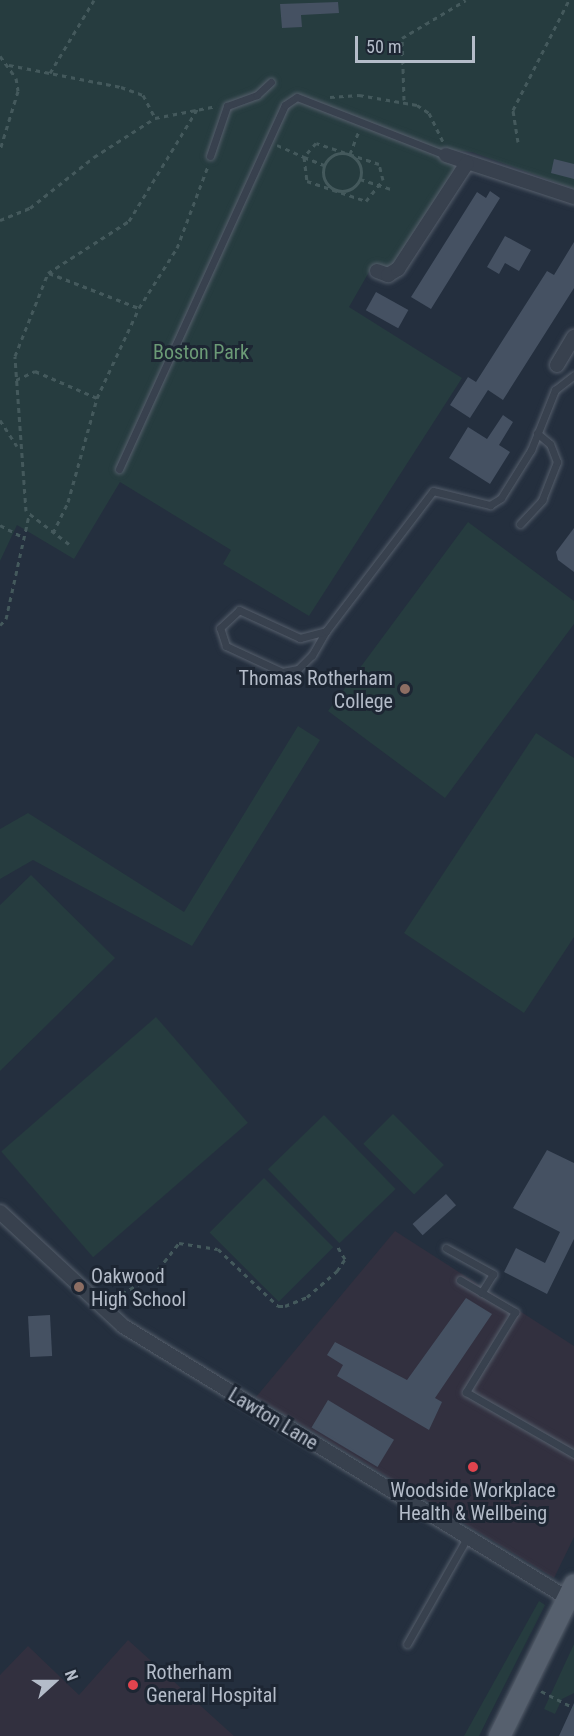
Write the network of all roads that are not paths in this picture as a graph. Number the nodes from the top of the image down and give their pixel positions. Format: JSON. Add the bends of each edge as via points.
{"nodes":[{"id":1,"x":271,"y":82,"type":"dead end"},
{"id":2,"x":446,"y":155,"type":"joint"},
{"id":3,"x":210,"y":156,"type":"road end"},
{"id":4,"x":466,"y":163,"type":"junction"},
{"id":5,"x":574,"y":197,"type":"edge"},
{"id":6,"x":377,"y":271,"type":"dead end"},
{"id":7,"x":574,"y":337,"type":"edge"},
{"id":8,"x":557,"y":365,"type":"dead end"},
{"id":9,"x":574,"y":375,"type":"edge"},
{"id":10,"x":537,"y":433,"type":"junction"},
{"id":11,"x":119,"y":469,"type":"dead end"},
{"id":12,"x":520,"y":524,"type":"dead end"},
{"id":13,"x":326,"y":631,"type":"junction"},
{"id":14,"x":0,"y":1212,"type":"edge"},
{"id":15,"x":446,"y":1248,"type":"dead end"},
{"id":16,"x":460,"y":1280,"type":"dead end"},
{"id":17,"x":481,"y":1293,"type":"junction"},
{"id":18,"x":574,"y":1454,"type":"edge"},
{"id":19,"x":468,"y":1536,"type":"junction"},
{"id":20,"x":571,"y":1591,"type":"edge"},
{"id":21,"x":407,"y":1644,"type":"dead end"},
{"id":22,"x":499,"y":1736,"type":"edge"}],
"edges":[{"from":1,"to":3,"type":"lane","via":[[257,95],[227,106]]},
{"from":2,"to":4,"type":"street"},
{"from":2,"to":11,"type":"lane","via":[[302,99],[285,105]]},
{"from":4,"to":5,"type":"street"},
{"from":4,"to":6,"type":"street","via":[[398,269],[388,275]]},
{"from":7,"to":8,"type":"street"},
{"from":9,"to":10,"type":"lane","via":[[555,390]]},
{"from":10,"to":12,"type":"lane","via":[[550,444],[557,462],[542,500]]},
{"from":10,"to":13,"type":"lane","via":[[515,479],[490,505],[433,491]]},
{"from":13,"to":13,"type":"lane","via":[[300,638],[239,610],[220,628],[226,646],[282,672],[298,669],[312,656]]},
{"from":14,"to":19,"type":"street","name":"Lawton Lane","via":[[103,1309],[200,1376]]},
{"from":15,"to":17,"type":"lane","via":[[493,1274]]},
{"from":16,"to":17,"type":"lane"},
{"from":17,"to":18,"type":"lane","via":[[515,1312],[466,1392]]},
{"from":19,"to":20,"type":"street","name":"Lawton Lane"},
{"from":19,"to":21,"type":"lane"},
{"from":20,"to":22,"type":"main road"}]}
